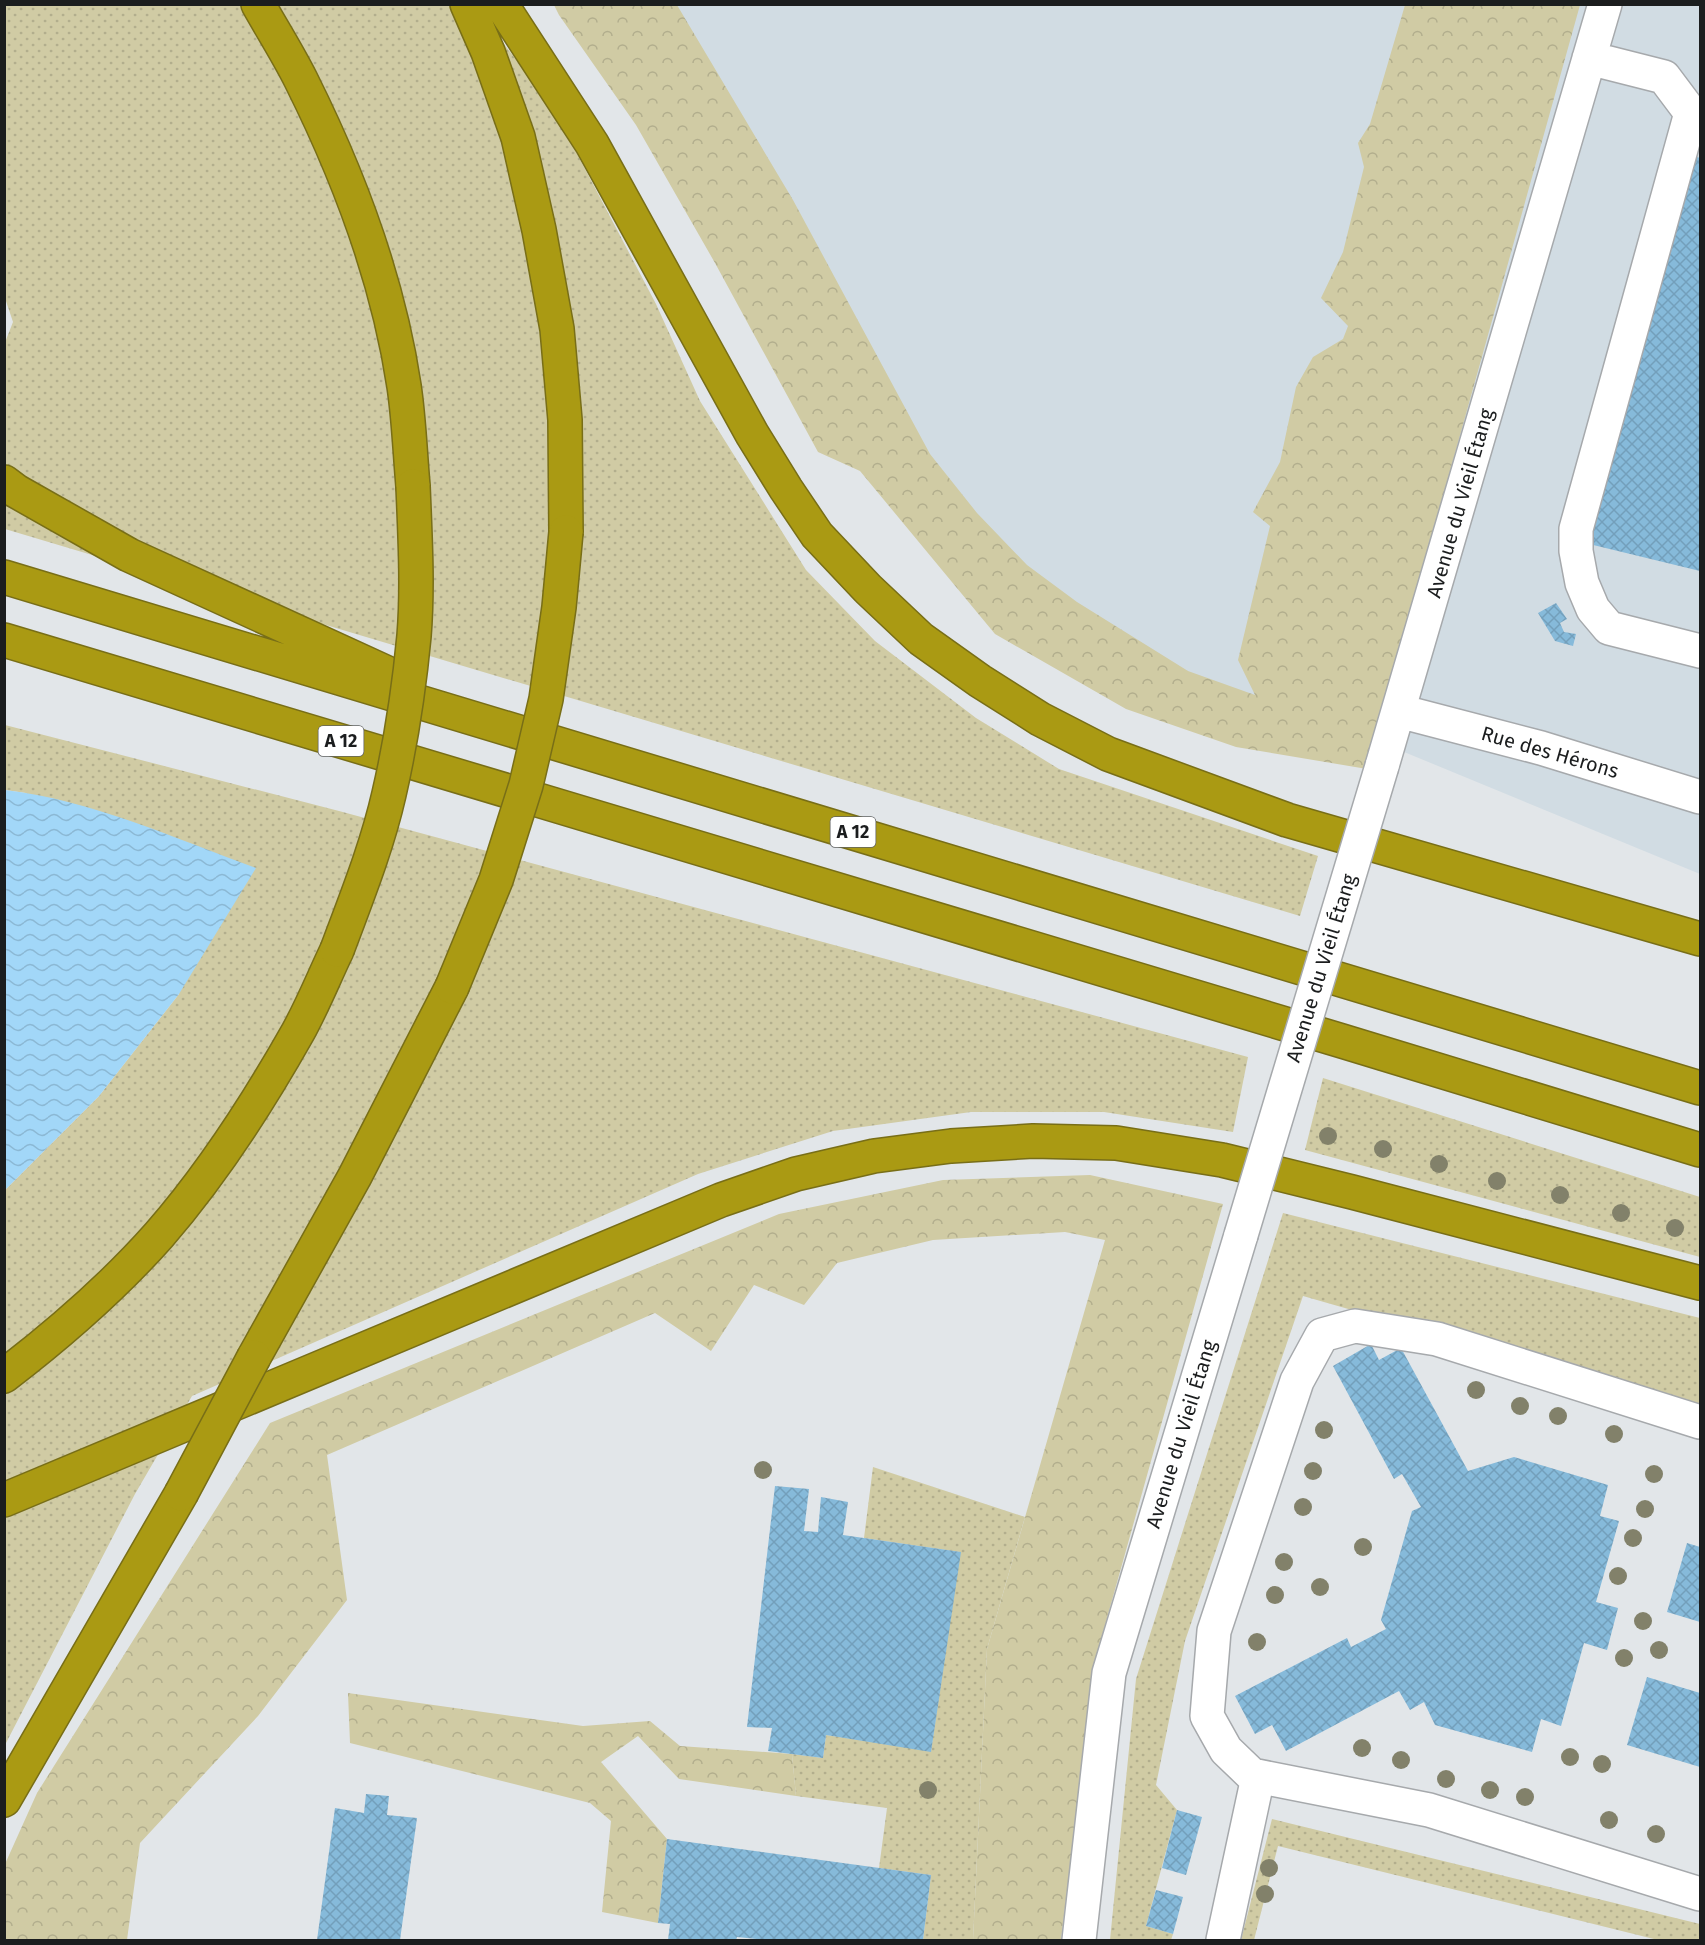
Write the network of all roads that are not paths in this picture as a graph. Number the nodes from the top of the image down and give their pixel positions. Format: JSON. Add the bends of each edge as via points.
{"nodes":[{"id":1,"x":258,"y":4,"type":"edge"},
{"id":2,"x":467,"y":4,"type":"edge"},
{"id":3,"x":501,"y":4,"type":"edge"},
{"id":4,"x":1605,"y":4,"type":"edge"},
{"id":5,"x":1589,"y":58,"type":"junction"},
{"id":6,"x":1696,"y":114,"type":"edge"},
{"id":7,"x":4,"y":482,"type":"edge"},
{"id":8,"x":4,"y":577,"type":"edge"},
{"id":9,"x":4,"y":640,"type":"edge"},
{"id":10,"x":1701,"y":651,"type":"edge"},
{"id":11,"x":1399,"y":711,"type":"junction"},
{"id":12,"x":515,"y":730,"type":"junction"},
{"id":13,"x":1701,"y":797,"type":"edge"},
{"id":14,"x":1701,"y":939,"type":"edge"},
{"id":15,"x":1701,"y":1088,"type":"edge"},
{"id":16,"x":1701,"y":1150,"type":"edge"},
{"id":17,"x":1701,"y":1283,"type":"edge"},
{"id":18,"x":4,"y":1376,"type":"edge"},
{"id":19,"x":1701,"y":1422,"type":"edge"},
{"id":20,"x":4,"y":1500,"type":"edge"},
{"id":21,"x":1258,"y":1777,"type":"junction"},
{"id":22,"x":4,"y":1800,"type":"edge"},
{"id":23,"x":1701,"y":1894,"type":"edge"},
{"id":24,"x":1079,"y":1941,"type":"edge"},
{"id":25,"x":1223,"y":1941,"type":"edge"}],
"edges":[{"from":1,"to":18,"type":"highway","bridge":true,"via":[[300,78],[334,152],[365,228],[388,308],[404,386],[416,554],[414,635],[404,715],[389,796],[337,950],[299,1030],[257,1101],[159,1234],[104,1293]]},
{"from":2,"to":22,"type":"highway","bridge":true,"via":[[518,137],[557,329],[564,408],[566,532],[559,607],[546,699],[526,785],[496,880],[452,987],[355,1176],[181,1494]]},
{"from":3,"to":14,"type":"highway","via":[[592,144],[786,489],[817,535],[921,639],[1040,719],[1108,754],[1287,820]]},
{"from":4,"to":5,"type":"street","name":"Avenue du Vieil Étang"},
{"from":5,"to":6,"type":"street","via":[[1664,77]]},
{"from":5,"to":11,"type":"street","name":"Avenue du Vieil Étang"},
{"from":6,"to":10,"type":"street","via":[[1576,529],[1576,551],[1582,583],[1593,609],[1609,628]]},
{"from":7,"to":12,"type":"highway","via":[[129,555]]},
{"from":8,"to":12,"type":"highway","number":"A 12"},
{"from":9,"to":16,"type":"highway","number":"A 12"},
{"from":11,"to":13,"type":"street","name":"Rue des Hérons","via":[[1541,748]]},
{"from":11,"to":24,"type":"street","name":"Avenue du Vieil Étang","bridge":true,"via":[[1109,1673]]},
{"from":12,"to":15,"type":"highway","number":"A 12"},
{"from":17,"to":20,"type":"highway","via":[[1222,1160],[1116,1143],[1033,1141],[874,1156],[796,1174],[721,1200]]},
{"from":19,"to":21,"type":"street","via":[[1437,1339],[1355,1326],[1322,1335],[1297,1381],[1215,1631],[1207,1716],[1226,1750]]},
{"from":21,"to":23,"type":"street","via":[[1429,1810]]},
{"from":21,"to":25,"type":"street"}]}
